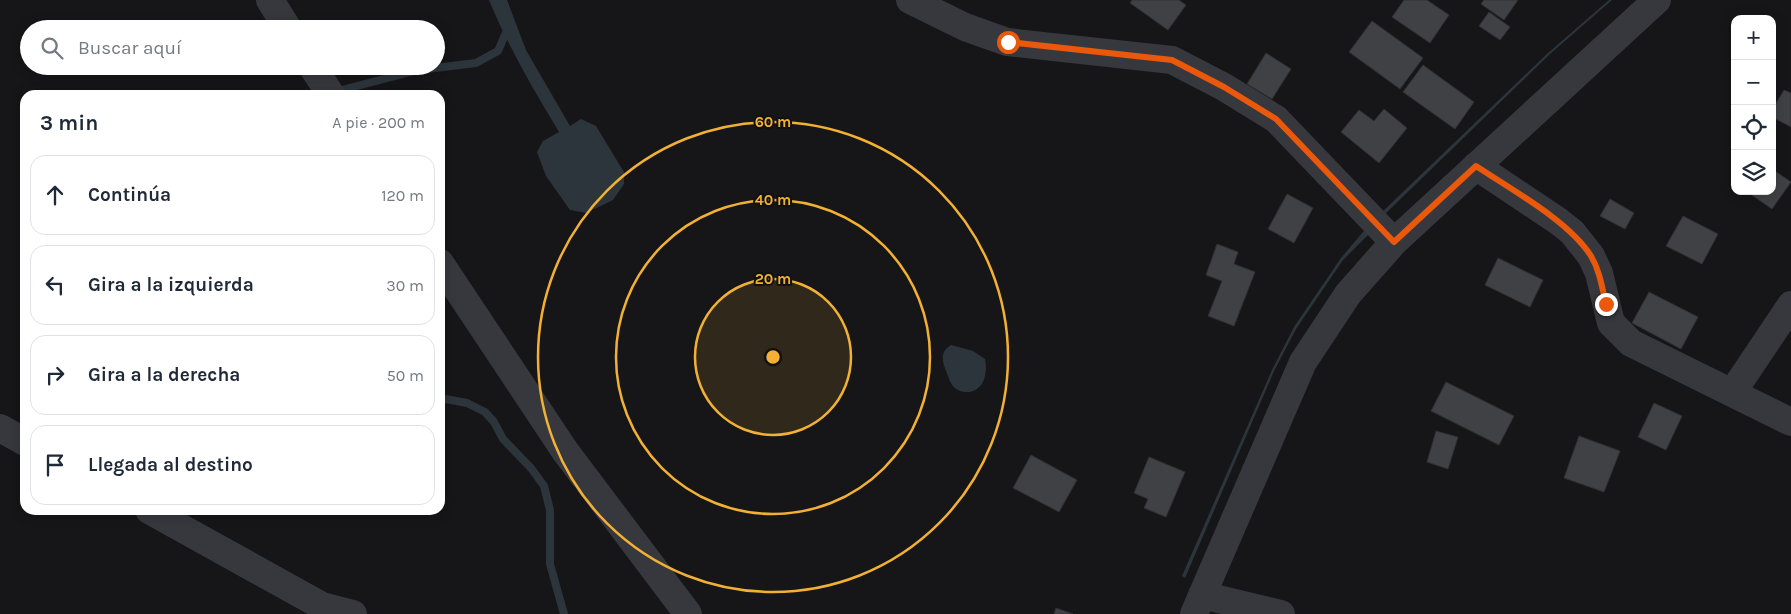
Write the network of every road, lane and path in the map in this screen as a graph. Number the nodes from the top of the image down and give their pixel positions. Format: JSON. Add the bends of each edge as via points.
{"nodes":[{"id":1,"x":270,"y":0,"type":"edge"},
{"id":2,"x":910,"y":0,"type":"edge"},
{"id":3,"x":1657,"y":0,"type":"edge"},
{"id":4,"x":282,"y":20,"type":"edge"},
{"id":5,"x":318,"y":75,"type":"edge"},
{"id":6,"x":328,"y":90,"type":"edge"},
{"id":7,"x":1476,"y":166,"type":"junction"},
{"id":8,"x":1394,"y":242,"type":"junction"},
{"id":9,"x":445,"y":270,"type":"edge"},
{"id":10,"x":1791,"y":305,"type":"edge"},
{"id":11,"x":1732,"y":393,"type":"junction"},
{"id":12,"x":1791,"y":422,"type":"edge"},
{"id":13,"x":0,"y":428,"type":"edge"},
{"id":14,"x":20,"y":439,"type":"edge"},
{"id":15,"x":158,"y":515,"type":"edge"},
{"id":16,"x":1198,"y":605,"type":"edge"},
{"id":17,"x":352,"y":614,"type":"edge"},
{"id":18,"x":688,"y":614,"type":"edge"},
{"id":19,"x":1281,"y":614,"type":"edge"}],
"edges":[{"from":1,"to":4,"type":"street"},
{"from":2,"to":8,"type":"street","via":[[965,27],[1008,42],[1172,60],[1276,119]]},
{"from":3,"to":7,"type":"street"},
{"from":5,"to":6,"type":"street"},
{"from":7,"to":8,"type":"street"},
{"from":7,"to":11,"type":"street","via":[[1572,232],[1591,256],[1599,273],[1611,323],[1622,336]]},
{"from":8,"to":16,"type":"street","via":[[1348,294],[1303,362]]},
{"from":9,"to":18,"type":"street","via":[[566,451]]},
{"from":10,"to":11,"type":"street"},
{"from":11,"to":12,"type":"street"},
{"from":13,"to":14,"type":"street"},
{"from":15,"to":17,"type":"street","via":[[322,606]]},
{"from":16,"to":19,"type":"street"}]}
